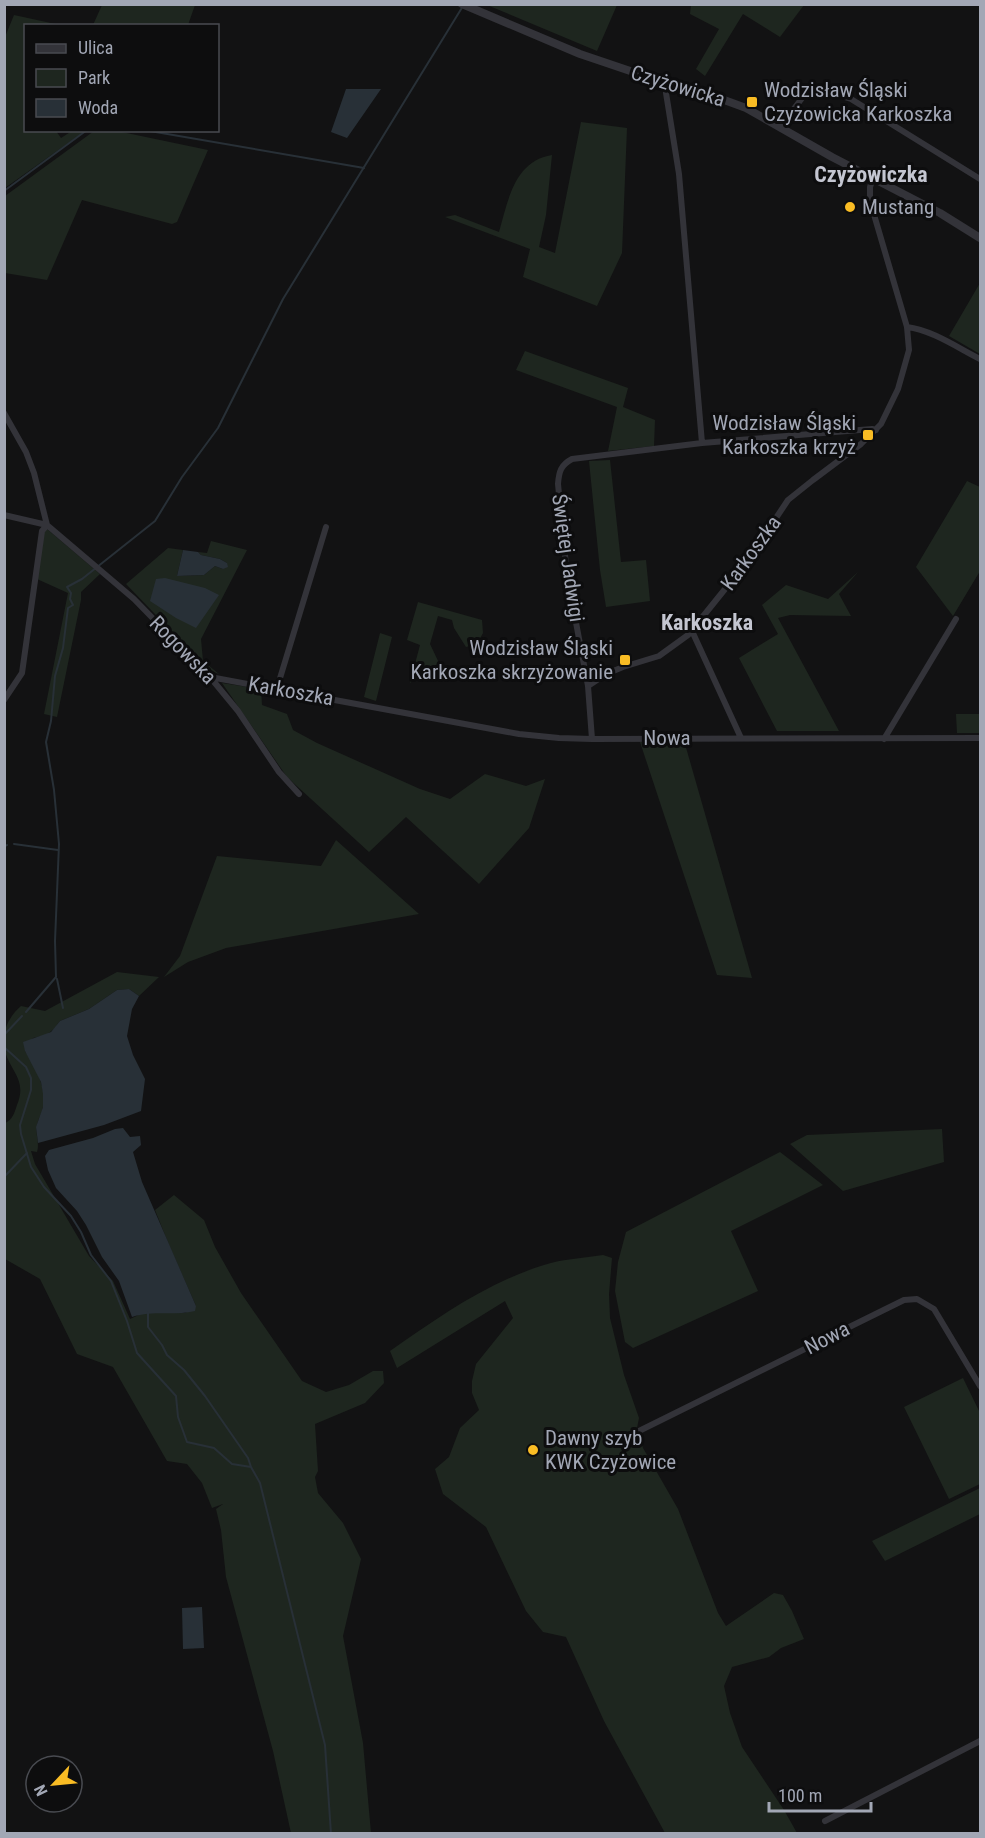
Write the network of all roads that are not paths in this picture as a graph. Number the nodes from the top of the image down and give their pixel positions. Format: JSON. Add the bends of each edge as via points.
{"nodes":[{"id":1,"x":466,"y":6,"type":"edge"},
{"id":2,"x":666,"y":82,"type":"junction"},
{"id":3,"x":780,"y":127,"type":"junction"},
{"id":4,"x":873,"y":178,"type":"junction"},
{"id":5,"x":981,"y":179,"type":"edge"},
{"id":6,"x":981,"y":238,"type":"edge"},
{"id":7,"x":907,"y":327,"type":"junction"},
{"id":8,"x":981,"y":359,"type":"edge"},
{"id":9,"x":4,"y":413,"type":"edge"},
{"id":10,"x":876,"y":430,"type":"junction"},
{"id":11,"x":702,"y":443,"type":"junction"},
{"id":12,"x":4,"y":515,"type":"edge"},
{"id":13,"x":47,"y":525,"type":"junction"},
{"id":14,"x":326,"y":527,"type":"dead end"},
{"id":15,"x":956,"y":619,"type":"dead end"},
{"id":16,"x":692,"y":631,"type":"junction"},
{"id":17,"x":210,"y":677,"type":"junction"},
{"id":18,"x":588,"y":686,"type":"junction"},
{"id":19,"x":277,"y":688,"type":"junction"},
{"id":20,"x":4,"y":700,"type":"edge"},
{"id":21,"x":741,"y":738,"type":"junction"},
{"id":22,"x":981,"y":738,"type":"edge"},
{"id":23,"x":592,"y":739,"type":"junction"},
{"id":24,"x":884,"y":739,"type":"junction"},
{"id":25,"x":299,"y":794,"type":"dead end"},
{"id":26,"x":981,"y":1386,"type":"edge"},
{"id":27,"x":639,"y":1431,"type":"dead end"},
{"id":28,"x":981,"y":1741,"type":"edge"},
{"id":29,"x":825,"y":1821,"type":"dead end"}],
"edges":[{"from":1,"to":2,"type":"street","name":"Czyżowicka","via":[[580,54]]},
{"from":2,"to":3,"type":"street","name":"Czyżowicka","via":[[746,108]]},
{"from":2,"to":11,"type":"street","via":[[679,174]]},
{"from":3,"to":4,"type":"street","name":"Czyżowicka"},
{"from":3,"to":5,"type":"street","via":[[809,89],[815,88],[851,99]]},
{"from":4,"to":6,"type":"street","name":"Czyżowicka"},
{"from":4,"to":7,"type":"street","name":"Karkoszka","via":[[870,201]]},
{"from":7,"to":8,"type":"street"},
{"from":7,"to":10,"type":"street","name":"Karkoszka","via":[[909,350],[905,370]]},
{"from":9,"to":13,"type":"street","via":[[26,452]]},
{"from":10,"to":11,"type":"street","name":"Świętej Jadwigi"},
{"from":10,"to":16,"type":"street","name":"Karkoszka","via":[[788,500],[746,563]]},
{"from":11,"to":18,"type":"street","name":"Świętej Jadwigi","via":[[572,459],[559,472],[567,575]]},
{"from":12,"to":13,"type":"street","name":"Rogowska"},
{"from":13,"to":17,"type":"street","name":"Rogowska","via":[[134,599]]},
{"from":13,"to":20,"type":"street","via":[[42,531],[22,673]]},
{"from":14,"to":19,"type":"street"},
{"from":15,"to":24,"type":"street"},
{"from":16,"to":18,"type":"street","name":"Karkoszka","via":[[659,656],[606,674]]},
{"from":16,"to":21,"type":"street"},
{"from":17,"to":19,"type":"street","name":"Karkoszka"},
{"from":17,"to":25,"type":"street","name":"Rogowska"},
{"from":18,"to":23,"type":"street"},
{"from":19,"to":23,"type":"street","name":"Karkoszka","via":[[519,734]]},
{"from":21,"to":23,"type":"street","name":"Nowa"},
{"from":21,"to":24,"type":"street","name":"Nowa"},
{"from":22,"to":24,"type":"street","name":"Nowa"},
{"from":26,"to":27,"type":"street","name":"Nowa","via":[[934,1309],[917,1299],[904,1300]]},
{"from":28,"to":29,"type":"street"}]}
